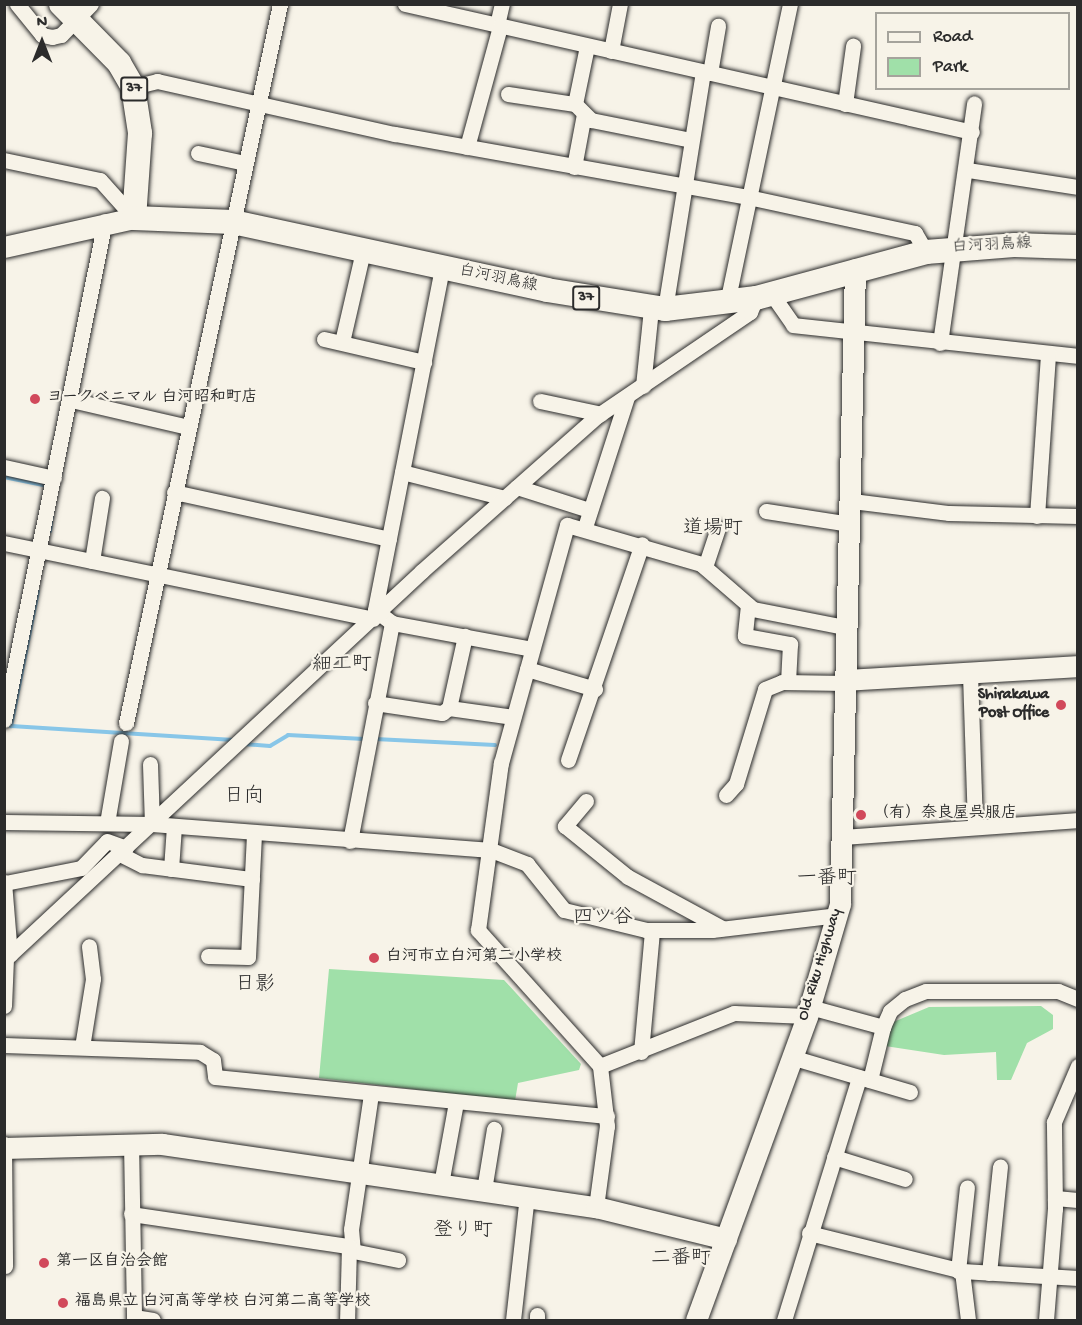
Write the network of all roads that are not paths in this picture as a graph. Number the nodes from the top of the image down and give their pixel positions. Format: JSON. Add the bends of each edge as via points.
{"nodes":[{"id":1,"x":17,"y":4,"type":"edge"},
{"id":2,"x":280,"y":4,"type":"edge"},
{"id":3,"x":405,"y":4,"type":"edge"},
{"id":4,"x":502,"y":4,"type":"edge"},
{"id":5,"x":620,"y":4,"type":"edge"},
{"id":6,"x":790,"y":4,"type":"edge"},
{"id":7,"x":424,"y":7,"type":"edge"},
{"id":8,"x":76,"y":10,"type":"edge"},
{"id":9,"x":498,"y":26,"type":"junction"},
{"id":10,"x":718,"y":26,"type":"dead end"},
{"id":11,"x":587,"y":45,"type":"junction"},
{"id":12,"x":853,"y":46,"type":"dead end"},
{"id":13,"x":611,"y":51,"type":"junction"},
{"id":14,"x":706,"y":72,"type":"junction"},
{"id":15,"x":133,"y":87,"type":"junction"},
{"id":16,"x":776,"y":88,"type":"junction"},
{"id":17,"x":508,"y":94,"type":"dead end"},
{"id":18,"x":974,"y":103,"type":"dead end"},
{"id":19,"x":259,"y":104,"type":"junction"},
{"id":20,"x":845,"y":104,"type":"junction"},
{"id":21,"x":579,"y":109,"type":"junction"},
{"id":22,"x":972,"y":132,"type":"junction"},
{"id":23,"x":691,"y":140,"type":"junction"},
{"id":24,"x":467,"y":147,"type":"junction"},
{"id":25,"x":198,"y":153,"type":"dead end"},
{"id":26,"x":4,"y":160,"type":"edge"},
{"id":27,"x":245,"y":163,"type":"junction"},
{"id":28,"x":574,"y":167,"type":"junction"},
{"id":29,"x":968,"y":170,"type":"junction"},
{"id":30,"x":684,"y":187,"type":"junction"},
{"id":31,"x":1077,"y":187,"type":"edge"},
{"id":32,"x":748,"y":197,"type":"junction"},
{"id":33,"x":134,"y":218,"type":"junction"},
{"id":34,"x":105,"y":221,"type":"junction"},
{"id":35,"x":233,"y":222,"type":"junction"},
{"id":36,"x":4,"y":247,"type":"edge"},
{"id":37,"x":1077,"y":247,"type":"edge"},
{"id":38,"x":953,"y":249,"type":"junction"},
{"id":39,"x":363,"y":251,"type":"junction"},
{"id":40,"x":926,"y":252,"type":"junction"},
{"id":41,"x":442,"y":268,"type":"junction"},
{"id":42,"x":855,"y":269,"type":"junction"},
{"id":43,"x":764,"y":296,"type":"junction"},
{"id":44,"x":727,"y":303,"type":"junction"},
{"id":45,"x":658,"y":309,"type":"junction"},
{"id":46,"x":856,"y":334,"type":"junction"},
{"id":47,"x":324,"y":339,"type":"dead end"},
{"id":48,"x":342,"y":342,"type":"junction"},
{"id":49,"x":940,"y":343,"type":"junction"},
{"id":50,"x":1048,"y":353,"type":"junction"},
{"id":51,"x":1077,"y":356,"type":"edge"},
{"id":52,"x":424,"y":362,"type":"junction"},
{"id":53,"x":643,"y":386,"type":"junction"},
{"id":54,"x":627,"y":397,"type":"junction"},
{"id":55,"x":70,"y":400,"type":"junction"},
{"id":56,"x":540,"y":401,"type":"dead end"},
{"id":57,"x":601,"y":414,"type":"junction"},
{"id":58,"x":188,"y":427,"type":"junction"},
{"id":59,"x":4,"y":468,"type":"edge"},
{"id":60,"x":402,"y":472,"type":"junction"},
{"id":61,"x":54,"y":478,"type":"junction"},
{"id":62,"x":517,"y":487,"type":"junction"},
{"id":63,"x":174,"y":492,"type":"junction"},
{"id":64,"x":102,"y":498,"type":"dead end"},
{"id":65,"x":505,"y":498,"type":"junction"},
{"id":66,"x":852,"y":501,"type":"junction"},
{"id":67,"x":589,"y":510,"type":"junction"},
{"id":68,"x":766,"y":511,"type":"dead end"},
{"id":69,"x":1037,"y":516,"type":"junction"},
{"id":70,"x":1077,"y":516,"type":"edge"},
{"id":71,"x":850,"y":524,"type":"junction"},
{"id":72,"x":585,"y":527,"type":"junction"},
{"id":73,"x":718,"y":528,"type":"dead end"},
{"id":74,"x":389,"y":539,"type":"junction"},
{"id":75,"x":4,"y":543,"type":"edge"},
{"id":76,"x":642,"y":544,"type":"junction"},
{"id":77,"x":39,"y":550,"type":"junction"},
{"id":78,"x":92,"y":561,"type":"junction"},
{"id":79,"x":705,"y":567,"type":"junction"},
{"id":80,"x":157,"y":575,"type":"junction"},
{"id":81,"x":748,"y":605,"type":"junction"},
{"id":82,"x":376,"y":616,"type":"junction"},
{"id":83,"x":392,"y":623,"type":"junction"},
{"id":84,"x":845,"y":627,"type":"junction"},
{"id":85,"x":465,"y":636,"type":"junction"},
{"id":86,"x":532,"y":649,"type":"junction"},
{"id":87,"x":1077,"y":666,"type":"edge"},
{"id":88,"x":527,"y":669,"type":"junction"},
{"id":89,"x":970,"y":674,"type":"junction"},
{"id":90,"x":788,"y":682,"type":"junction"},
{"id":91,"x":845,"y":682,"type":"junction"},
{"id":92,"x":595,"y":689,"type":"junction"},
{"id":93,"x":375,"y":703,"type":"junction"},
{"id":94,"x":449,"y":708,"type":"junction"},
{"id":95,"x":513,"y":717,"type":"junction"},
{"id":96,"x":4,"y":720,"type":"edge"},
{"id":97,"x":126,"y":723,"type":"dead end"},
{"id":98,"x":121,"y":741,"type":"dead end"},
{"id":99,"x":568,"y":760,"type":"dead end"},
{"id":100,"x":150,"y":764,"type":"dead end"},
{"id":101,"x":726,"y":795,"type":"dead end"},
{"id":102,"x":586,"y":801,"type":"dead end"},
{"id":103,"x":1077,"y":820,"type":"edge"},
{"id":104,"x":4,"y":822,"type":"edge"},
{"id":105,"x":107,"y":823,"type":"junction"},
{"id":106,"x":152,"y":824,"type":"junction"},
{"id":107,"x":174,"y":826,"type":"junction"},
{"id":108,"x":975,"y":827,"type":"junction"},
{"id":109,"x":254,"y":835,"type":"junction"},
{"id":110,"x":843,"y":837,"type":"junction"},
{"id":111,"x":350,"y":841,"type":"junction"},
{"id":112,"x":491,"y":850,"type":"junction"},
{"id":113,"x":123,"y":851,"type":"junction"},
{"id":114,"x":171,"y":869,"type":"junction"},
{"id":115,"x":252,"y":879,"type":"junction"},
{"id":116,"x":5,"y":884,"type":"edge"},
{"id":117,"x":838,"y":915,"type":"junction"},
{"id":118,"x":722,"y":928,"type":"junction"},
{"id":119,"x":652,"y":931,"type":"junction"},
{"id":120,"x":89,"y":946,"type":"dead end"},
{"id":121,"x":208,"y":956,"type":"dead end"},
{"id":122,"x":6,"y":959,"type":"edge"},
{"id":123,"x":1077,"y":999,"type":"edge"},
{"id":124,"x":4,"y":1006,"type":"edge"},
{"id":125,"x":808,"y":1012,"type":"junction"},
{"id":126,"x":883,"y":1027,"type":"junction"},
{"id":127,"x":4,"y":1045,"type":"edge"},
{"id":128,"x":82,"y":1047,"type":"junction"},
{"id":129,"x":641,"y":1052,"type":"junction"},
{"id":130,"x":791,"y":1057,"type":"junction"},
{"id":131,"x":600,"y":1066,"type":"junction"},
{"id":132,"x":1077,"y":1066,"type":"edge"},
{"id":133,"x":865,"y":1079,"type":"junction"},
{"id":134,"x":910,"y":1092,"type":"dead end"},
{"id":135,"x":1071,"y":1093,"type":"edge"},
{"id":136,"x":371,"y":1094,"type":"junction"},
{"id":137,"x":456,"y":1102,"type":"junction"},
{"id":138,"x":607,"y":1116,"type":"junction"},
{"id":139,"x":494,"y":1129,"type":"dead end"},
{"id":140,"x":131,"y":1142,"type":"junction"},
{"id":141,"x":5,"y":1147,"type":"edge"},
{"id":142,"x":834,"y":1157,"type":"junction"},
{"id":143,"x":1000,"y":1167,"type":"dead end"},
{"id":144,"x":359,"y":1172,"type":"junction"},
{"id":145,"x":905,"y":1179,"type":"dead end"},
{"id":146,"x":441,"y":1184,"type":"junction"},
{"id":147,"x":967,"y":1187,"type":"dead end"},
{"id":148,"x":484,"y":1190,"type":"junction"},
{"id":149,"x":527,"y":1196,"type":"junction"},
{"id":150,"x":1055,"y":1198,"type":"junction"},
{"id":151,"x":1077,"y":1200,"type":"edge"},
{"id":152,"x":596,"y":1207,"type":"junction"},
{"id":153,"x":131,"y":1214,"type":"junction"},
{"id":154,"x":809,"y":1233,"type":"junction"},
{"id":155,"x":726,"y":1239,"type":"junction"},
{"id":156,"x":353,"y":1251,"type":"junction"},
{"id":157,"x":398,"y":1260,"type":"dead end"},
{"id":158,"x":5,"y":1266,"type":"edge"},
{"id":159,"x":960,"y":1271,"type":"junction"},
{"id":160,"x":989,"y":1273,"type":"junction"},
{"id":161,"x":1048,"y":1276,"type":"junction"},
{"id":162,"x":1077,"y":1278,"type":"edge"},
{"id":163,"x":134,"y":1319,"type":"edge"},
{"id":164,"x":153,"y":1320,"type":"edge"},
{"id":165,"x":347,"y":1320,"type":"edge"},
{"id":166,"x":513,"y":1320,"type":"edge"},
{"id":167,"x":696,"y":1320,"type":"edge"},
{"id":168,"x":784,"y":1320,"type":"edge"},
{"id":169,"x":968,"y":1320,"type":"edge"},
{"id":170,"x":1046,"y":1320,"type":"edge"}],
"edges":[{"from":1,"to":8,"type":"street","via":[[42,35],[61,36]]},
{"from":2,"to":19,"type":"street"},
{"from":3,"to":7,"type":"street"},
{"from":4,"to":9,"type":"street"},
{"from":5,"to":13,"type":"street"},
{"from":6,"to":16,"type":"street"},
{"from":7,"to":9,"type":"street"},
{"from":8,"to":15,"type":"main road","number":"37","via":[[119,63]]},
{"from":9,"to":11,"type":"street"},
{"from":9,"to":24,"type":"street"},
{"from":10,"to":14,"type":"street"},
{"from":11,"to":13,"type":"street"},
{"from":11,"to":21,"type":"street"},
{"from":12,"to":20,"type":"street"},
{"from":13,"to":14,"type":"street"},
{"from":14,"to":16,"type":"street"},
{"from":14,"to":23,"type":"street"},
{"from":15,"to":19,"type":"street","via":[[157,81]]},
{"from":15,"to":33,"type":"main road","number":"37","via":[[140,133]]},
{"from":16,"to":20,"type":"street"},
{"from":16,"to":32,"type":"street"},
{"from":17,"to":21,"type":"street"},
{"from":18,"to":22,"type":"street"},
{"from":19,"to":24,"type":"street"},
{"from":19,"to":27,"type":"street"},
{"from":20,"to":22,"type":"street"},
{"from":21,"to":23,"type":"street","via":[[591,120]]},
{"from":21,"to":28,"type":"street"},
{"from":22,"to":29,"type":"street"},
{"from":23,"to":30,"type":"street"},
{"from":24,"to":28,"type":"street"},
{"from":25,"to":27,"type":"street"},
{"from":26,"to":33,"type":"street","via":[[100,180]]},
{"from":27,"to":35,"type":"street"},
{"from":28,"to":30,"type":"street"},
{"from":29,"to":31,"type":"street"},
{"from":29,"to":38,"type":"street"},
{"from":30,"to":32,"type":"street"},
{"from":30,"to":45,"type":"street"},
{"from":32,"to":40,"type":"street","via":[[915,233]]},
{"from":32,"to":44,"type":"street"},
{"from":33,"to":34,"type":"street"},
{"from":33,"to":35,"type":"main road","name":"白河羽鳥線","number":"37"},
{"from":34,"to":36,"type":"street"},
{"from":34,"to":55,"type":"street"},
{"from":35,"to":39,"type":"main road","name":"白河羽鳥線","number":"37"},
{"from":35,"to":58,"type":"street"},
{"from":37,"to":38,"type":"main road","name":"白河羽鳥線","number":"37"},
{"from":38,"to":40,"type":"main road","name":"白河羽鳥線","number":"37"},
{"from":38,"to":49,"type":"street"},
{"from":39,"to":41,"type":"main road","name":"白河羽鳥線","number":"37"},
{"from":39,"to":48,"type":"street"},
{"from":40,"to":42,"type":"main road","name":"白河羽鳥線","number":"37"},
{"from":41,"to":45,"type":"main road","name":"白河羽鳥線","number":"37"},
{"from":41,"to":52,"type":"street"},
{"from":42,"to":43,"type":"main road","name":"白河羽鳥線","number":"37"},
{"from":42,"to":46,"type":"street","name":"Old Riku Highway"},
{"from":43,"to":44,"type":"main road","name":"白河羽鳥線","number":"37"},
{"from":43,"to":46,"type":"street","via":[[793,325]]},
{"from":43,"to":53,"type":"street","via":[[750,312]]},
{"from":44,"to":45,"type":"main road","name":"白河羽鳥線","number":"37"},
{"from":45,"to":53,"type":"street"},
{"from":46,"to":49,"type":"street"},
{"from":46,"to":66,"type":"street","name":"Old Riku Highway"},
{"from":47,"to":48,"type":"street"},
{"from":48,"to":52,"type":"street"},
{"from":49,"to":50,"type":"street"},
{"from":50,"to":51,"type":"street"},
{"from":50,"to":69,"type":"street"},
{"from":52,"to":60,"type":"street"},
{"from":53,"to":54,"type":"street"},
{"from":54,"to":57,"type":"street"},
{"from":54,"to":67,"type":"street"},
{"from":55,"to":58,"type":"street"},
{"from":55,"to":61,"type":"street"},
{"from":56,"to":57,"type":"street"},
{"from":57,"to":62,"type":"street"},
{"from":58,"to":63,"type":"street"},
{"from":59,"to":61,"type":"street"},
{"from":60,"to":65,"type":"street"},
{"from":60,"to":74,"type":"street"},
{"from":61,"to":77,"type":"street"},
{"from":62,"to":65,"type":"street"},
{"from":62,"to":67,"type":"street"},
{"from":63,"to":74,"type":"street"},
{"from":63,"to":80,"type":"street"},
{"from":64,"to":78,"type":"street"},
{"from":65,"to":82,"type":"street"},
{"from":66,"to":69,"type":"street","via":[[949,513]]},
{"from":66,"to":71,"type":"street","name":"Old Riku Highway"},
{"from":67,"to":72,"type":"street"},
{"from":68,"to":71,"type":"street"},
{"from":69,"to":70,"type":"street"},
{"from":71,"to":84,"type":"street","name":"Old Riku Highway"},
{"from":72,"to":76,"type":"street"},
{"from":72,"to":86,"type":"street","via":[[567,525]]},
{"from":73,"to":79,"type":"street"},
{"from":74,"to":82,"type":"street"},
{"from":75,"to":77,"type":"street"},
{"from":76,"to":79,"type":"street"},
{"from":76,"to":92,"type":"street"},
{"from":77,"to":78,"type":"street"},
{"from":77,"to":96,"type":"street"},
{"from":78,"to":80,"type":"street"},
{"from":79,"to":81,"type":"street"},
{"from":80,"to":82,"type":"street"},
{"from":80,"to":97,"type":"street"},
{"from":81,"to":84,"type":"street"},
{"from":81,"to":90,"type":"street","via":[[745,636],[790,644]]},
{"from":82,"to":83,"type":"street"},
{"from":82,"to":106,"type":"street"},
{"from":83,"to":85,"type":"street"},
{"from":83,"to":93,"type":"street"},
{"from":84,"to":91,"type":"street","name":"Old Riku Highway"},
{"from":85,"to":86,"type":"street"},
{"from":85,"to":94,"type":"street"},
{"from":86,"to":88,"type":"street"},
{"from":87,"to":89,"type":"street"},
{"from":88,"to":92,"type":"street"},
{"from":88,"to":95,"type":"street"},
{"from":89,"to":91,"type":"street"},
{"from":89,"to":108,"type":"street"},
{"from":90,"to":91,"type":"street"},
{"from":90,"to":101,"type":"street","via":[[759,697],[736,784]]},
{"from":91,"to":110,"type":"street","name":"Old Riku Highway"},
{"from":92,"to":99,"type":"street"},
{"from":93,"to":94,"type":"street","via":[[442,713]]},
{"from":93,"to":111,"type":"street"},
{"from":94,"to":95,"type":"street"},
{"from":95,"to":112,"type":"street","via":[[501,763]]},
{"from":98,"to":105,"type":"street"},
{"from":100,"to":106,"type":"street"},
{"from":102,"to":118,"type":"street","via":[[565,826],[628,877]]},
{"from":103,"to":108,"type":"street"},
{"from":104,"to":105,"type":"street"},
{"from":105,"to":106,"type":"street"},
{"from":106,"to":107,"type":"street"},
{"from":106,"to":113,"type":"street"},
{"from":107,"to":109,"type":"street"},
{"from":107,"to":114,"type":"street"},
{"from":108,"to":110,"type":"street"},
{"from":109,"to":111,"type":"street"},
{"from":109,"to":115,"type":"street"},
{"from":110,"to":117,"type":"street","name":"Old Riku Highway"},
{"from":111,"to":112,"type":"street"},
{"from":112,"to":119,"type":"street","via":[[527,864],[564,910]]},
{"from":112,"to":131,"type":"street","via":[[478,930]]},
{"from":113,"to":114,"type":"street","via":[[142,865]]},
{"from":113,"to":116,"type":"street","via":[[107,841],[81,868]]},
{"from":113,"to":122,"type":"street"},
{"from":114,"to":115,"type":"street"},
{"from":115,"to":121,"type":"street","via":[[248,957]]},
{"from":116,"to":122,"type":"street"},
{"from":117,"to":118,"type":"street"},
{"from":117,"to":125,"type":"street","name":"Old Riku Highway"},
{"from":118,"to":119,"type":"street"},
{"from":119,"to":129,"type":"street"},
{"from":120,"to":128,"type":"street","via":[[93,979]]},
{"from":122,"to":124,"type":"street"},
{"from":123,"to":126,"type":"street","via":[[1058,991],[926,991],[890,1011]]},
{"from":125,"to":126,"type":"street"},
{"from":125,"to":129,"type":"street","via":[[734,1013]]},
{"from":125,"to":130,"type":"street","name":"Old Riku Highway"},
{"from":126,"to":133,"type":"street"},
{"from":127,"to":128,"type":"street"},
{"from":128,"to":136,"type":"street","via":[[200,1052],[213,1060],[215,1077]]},
{"from":129,"to":131,"type":"street"},
{"from":130,"to":133,"type":"street"},
{"from":130,"to":155,"type":"street","name":"Old Riku Highway"},
{"from":131,"to":138,"type":"street"},
{"from":132,"to":135,"type":"street"},
{"from":133,"to":134,"type":"street"},
{"from":133,"to":142,"type":"street"},
{"from":135,"to":150,"type":"street","via":[[1054,1122]]},
{"from":136,"to":137,"type":"street"},
{"from":136,"to":144,"type":"street"},
{"from":137,"to":138,"type":"street"},
{"from":137,"to":146,"type":"street"},
{"from":138,"to":152,"type":"street"},
{"from":139,"to":148,"type":"street"},
{"from":140,"to":141,"type":"street"},
{"from":140,"to":144,"type":"street"},
{"from":140,"to":153,"type":"street"},
{"from":141,"to":158,"type":"street"},
{"from":142,"to":145,"type":"street"},
{"from":142,"to":154,"type":"street"},
{"from":143,"to":160,"type":"street"},
{"from":144,"to":146,"type":"street"},
{"from":144,"to":156,"type":"street"},
{"from":146,"to":148,"type":"street"},
{"from":147,"to":159,"type":"street"},
{"from":148,"to":149,"type":"street"},
{"from":149,"to":152,"type":"street"},
{"from":149,"to":166,"type":"street"},
{"from":150,"to":151,"type":"street"},
{"from":150,"to":161,"type":"street"},
{"from":152,"to":155,"type":"street"},
{"from":153,"to":156,"type":"street"},
{"from":153,"to":163,"type":"street"},
{"from":154,"to":159,"type":"street"},
{"from":154,"to":168,"type":"street"},
{"from":155,"to":167,"type":"street","name":"Old Riku Highway"},
{"from":156,"to":157,"type":"street"},
{"from":156,"to":165,"type":"street"},
{"from":159,"to":160,"type":"street"},
{"from":159,"to":169,"type":"street"},
{"from":160,"to":161,"type":"street"},
{"from":161,"to":162,"type":"street"},
{"from":161,"to":170,"type":"street"},
{"from":163,"to":164,"type":"street"}]}
